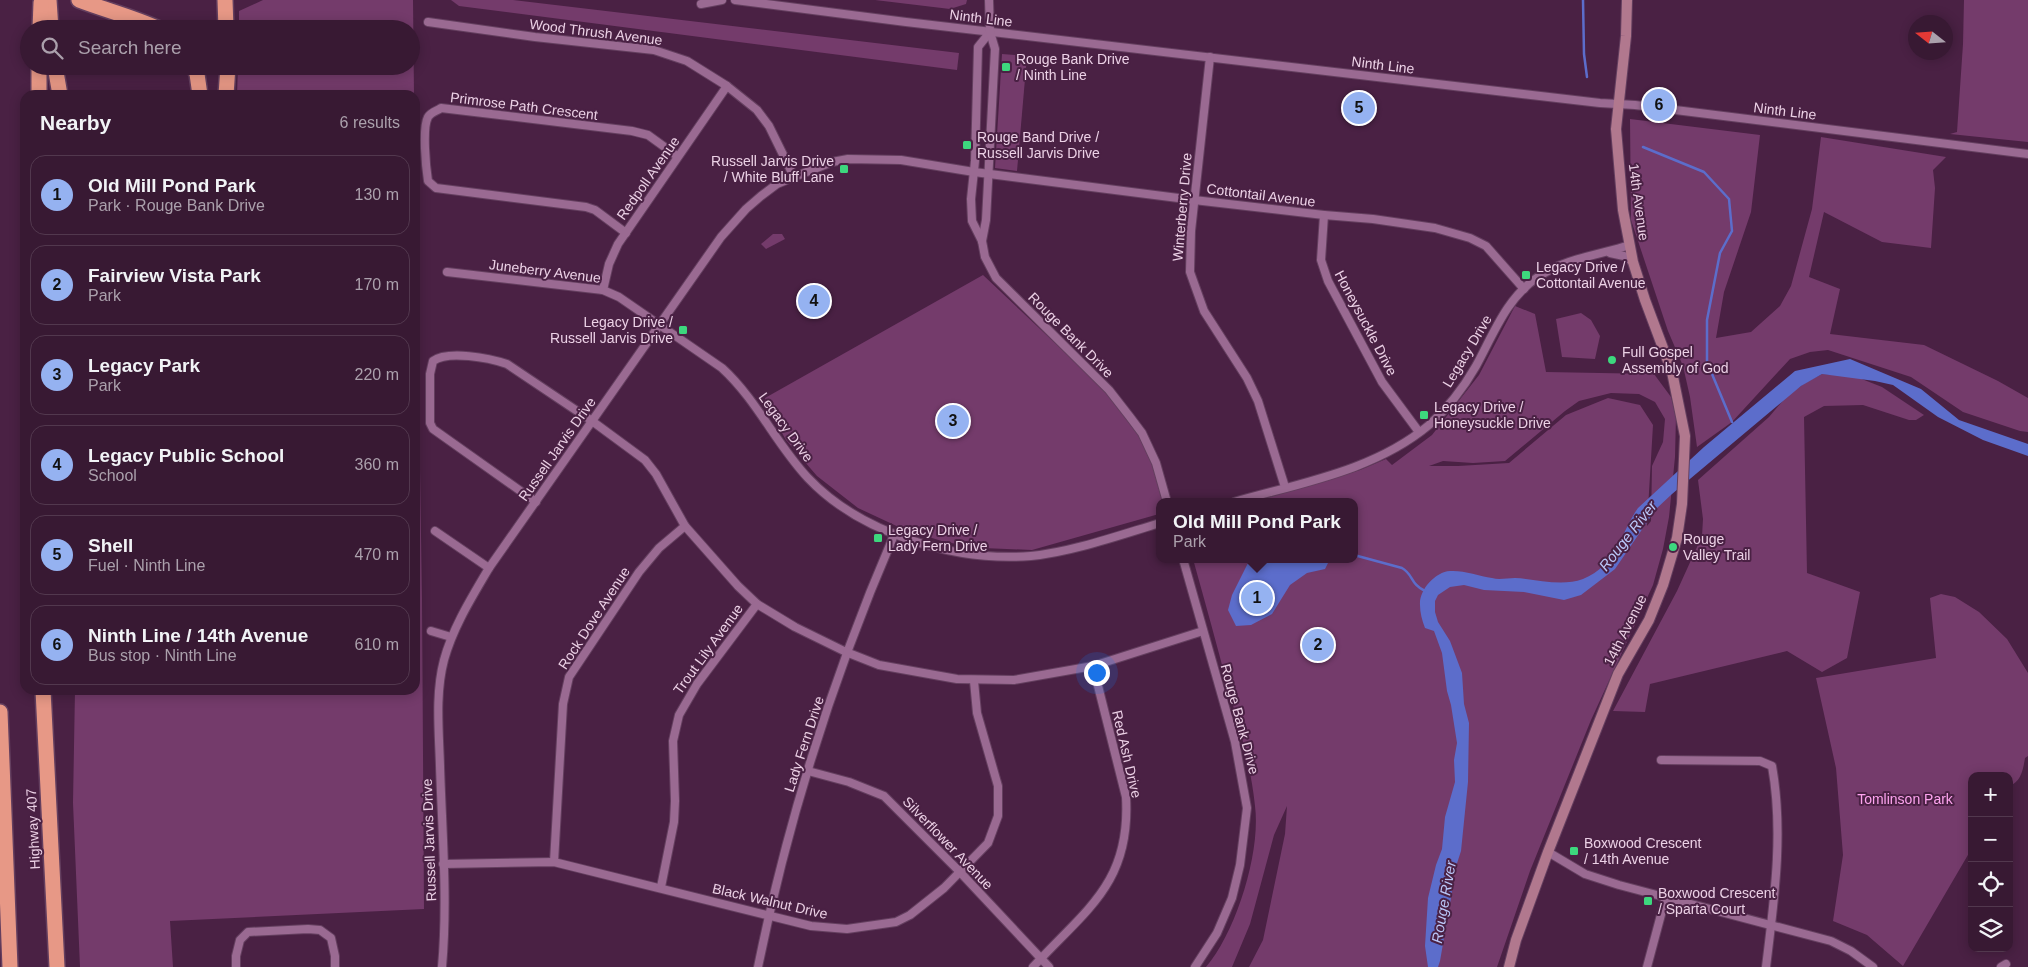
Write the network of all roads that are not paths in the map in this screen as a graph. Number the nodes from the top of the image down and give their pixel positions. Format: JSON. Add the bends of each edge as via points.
{"nodes":[{"id":1,"x":41,"y":0,"type":"edge"},
{"id":2,"x":49,"y":0,"type":"edge"},
{"id":3,"x":79,"y":0,"type":"edge"},
{"id":4,"x":225,"y":0,"type":"edge"},
{"id":5,"x":722,"y":0,"type":"edge"},
{"id":6,"x":735,"y":0,"type":"edge"},
{"id":7,"x":989,"y":0,"type":"edge"},
{"id":8,"x":1627,"y":0,"type":"edge"},
{"id":9,"x":701,"y":4,"type":"dead end"},
{"id":10,"x":40,"y":20,"type":"edge"},
{"id":11,"x":51,"y":20,"type":"edge"},
{"id":12,"x":139,"y":20,"type":"edge"},
{"id":13,"x":226,"y":20,"type":"edge"},
{"id":14,"x":428,"y":22,"type":"dead end"},
{"id":15,"x":990,"y":32,"type":"junction"},
{"id":16,"x":1210,"y":57,"type":"junction"},
{"id":17,"x":39,"y":75,"type":"edge"},
{"id":18,"x":57,"y":75,"type":"edge"},
{"id":19,"x":197,"y":75,"type":"edge"},
{"id":20,"x":227,"y":75,"type":"edge"},
{"id":21,"x":727,"y":86,"type":"junction"},
{"id":22,"x":38,"y":90,"type":"edge"},
{"id":23,"x":59,"y":90,"type":"edge"},
{"id":24,"x":199,"y":90,"type":"edge"},
{"id":25,"x":226,"y":90,"type":"edge"},
{"id":26,"x":1618,"y":104,"type":"junction"},
{"id":27,"x":2028,"y":154,"type":"edge"},
{"id":28,"x":678,"y":156,"type":"junction"},
{"id":29,"x":974,"y":172,"type":"junction"},
{"id":30,"x":988,"y":173,"type":"junction"},
{"id":31,"x":794,"y":177,"type":"junction"},
{"id":32,"x":1194,"y":200,"type":"junction"},
{"id":33,"x":1324,"y":215,"type":"junction"},
{"id":34,"x":626,"y":233,"type":"junction"},
{"id":35,"x":982,"y":242,"type":"junction"},
{"id":36,"x":1630,"y":245,"type":"junction"},
{"id":37,"x":1608,"y":252,"type":"junction"},
{"id":38,"x":1633,"y":262,"type":"junction"},
{"id":39,"x":447,"y":272,"type":"dead end"},
{"id":40,"x":1524,"y":289,"type":"junction"},
{"id":41,"x":603,"y":290,"type":"junction"},
{"id":42,"x":660,"y":326,"type":"junction"},
{"id":43,"x":592,"y":421,"type":"junction"},
{"id":44,"x":1419,"y":432,"type":"junction"},
{"id":45,"x":1285,"y":487,"type":"junction"},
{"id":46,"x":1166,"y":498,"type":"edge"},
{"id":47,"x":1248,"y":498,"type":"edge"},
{"id":48,"x":536,"y":502,"type":"junction"},
{"id":49,"x":1156,"y":524,"type":"edge"},
{"id":50,"x":686,"y":526,"type":"junction"},
{"id":51,"x":435,"y":531,"type":"dead end"},
{"id":52,"x":894,"y":535,"type":"junction"},
{"id":53,"x":1184,"y":563,"type":"edge"},
{"id":54,"x":489,"y":568,"type":"junction"},
{"id":55,"x":757,"y":604,"type":"junction"},
{"id":56,"x":431,"y":630,"type":"dead end"},
{"id":57,"x":1203,"y":632,"type":"junction"},
{"id":58,"x":451,"y":637,"type":"junction"},
{"id":59,"x":846,"y":652,"type":"junction"},
{"id":60,"x":1093,"y":666,"type":"junction"},
{"id":61,"x":974,"y":680,"type":"junction"},
{"id":62,"x":42,"y":695,"type":"edge"},
{"id":63,"x":47,"y":695,"type":"edge"},
{"id":64,"x":0,"y":712,"type":"edge"},
{"id":65,"x":44,"y":719,"type":"junction"},
{"id":66,"x":1661,"y":760,"type":"dead end"},
{"id":67,"x":808,"y":771,"type":"junction"},
{"id":68,"x":1548,"y":852,"type":"junction"},
{"id":69,"x":554,"y":862,"type":"junction"},
{"id":70,"x":443,"y":864,"type":"junction"},
{"id":71,"x":959,"y":871,"type":"junction"},
{"id":72,"x":0,"y":886,"type":"edge"},
{"id":73,"x":661,"y":887,"type":"junction"},
{"id":74,"x":1666,"y":896,"type":"junction"},
{"id":75,"x":7,"y":912,"type":"junction"},
{"id":76,"x":770,"y":915,"type":"junction"},
{"id":77,"x":1772,"y":924,"type":"junction"},
{"id":78,"x":1041,"y":958,"type":"junction"},
{"id":79,"x":10,"y":967,"type":"edge"},
{"id":80,"x":57,"y":967,"type":"edge"},
{"id":81,"x":236,"y":967,"type":"edge"},
{"id":82,"x":335,"y":967,"type":"edge"},
{"id":83,"x":442,"y":967,"type":"edge"},
{"id":84,"x":758,"y":967,"type":"edge"},
{"id":85,"x":1034,"y":967,"type":"edge"},
{"id":86,"x":1049,"y":967,"type":"edge"},
{"id":87,"x":1195,"y":967,"type":"edge"},
{"id":88,"x":1509,"y":967,"type":"edge"},
{"id":89,"x":1646,"y":967,"type":"edge"},
{"id":90,"x":1766,"y":967,"type":"edge"},
{"id":91,"x":1873,"y":967,"type":"edge"}],
"edges":[{"from":1,"to":10,"type":"highway"},
{"from":2,"to":11,"type":"highway"},
{"from":3,"to":12,"type":"highway"},
{"from":4,"to":13,"type":"highway"},
{"from":5,"to":9,"type":"street"},
{"from":6,"to":15,"type":"street","name":"Ninth Line"},
{"from":7,"to":15,"type":"street","name":"Rouge Bank Drive"},
{"from":8,"to":26,"type":"main road","name":"14th Avenue"},
{"from":14,"to":21,"type":"street","name":"Wood Thrush Avenue","via":[[654,50],[687,60]]},
{"from":15,"to":16,"type":"street","name":"Ninth Line"},
{"from":15,"to":29,"type":"street","name":"Rouge Bank Drive","via":[[978,47]]},
{"from":15,"to":30,"type":"street","name":"Rouge Bank Drive","via":[[996,49]]},
{"from":16,"to":26,"type":"street","name":"Ninth Line"},
{"from":16,"to":32,"type":"street","name":"Winterberry Drive"},
{"from":17,"to":22,"type":"highway"},
{"from":18,"to":23,"type":"highway"},
{"from":19,"to":24,"type":"highway"},
{"from":20,"to":25,"type":"highway"},
{"from":21,"to":28,"type":"street","name":"Redpoll Avenue"},
{"from":21,"to":31,"type":"street","name":"Wood Thrush Avenue","via":[[758,110]]},
{"from":26,"to":27,"type":"street","name":"Ninth Line"},
{"from":26,"to":36,"type":"main road","name":"14th Avenue","via":[[1616,129],[1623,210]]},
{"from":28,"to":34,"type":"street","name":"Redpoll Avenue"},
{"from":28,"to":34,"type":"street","name":"Primrose Path Crescent","via":[[648,135],[632,131],[441,108],[427,118],[428,182],[436,188],[586,207]]},
{"from":29,"to":30,"type":"street","name":"Cottontail Avenue"},
{"from":29,"to":31,"type":"street","name":"Russell Jarvis Drive","via":[[901,160],[848,159]]},
{"from":29,"to":35,"type":"street","name":"Rouge Bank Drive","via":[[972,221]]},
{"from":30,"to":32,"type":"street","name":"Cottontail Avenue"},
{"from":30,"to":35,"type":"street","name":"Rouge Bank Drive"},
{"from":31,"to":42,"type":"street","name":"Russell Jarvis Drive","via":[[777,184],[746,209],[721,236]]},
{"from":32,"to":33,"type":"street","name":"Cottontail Avenue"},
{"from":32,"to":45,"type":"street","name":"Winterberry Drive","via":[[1189,256],[1194,286],[1204,311],[1258,401]]},
{"from":33,"to":40,"type":"street","name":"Cottontail Avenue","via":[[1427,227],[1470,238],[1486,246]]},
{"from":33,"to":44,"type":"street","name":"Honeysuckle Drive","via":[[1321,260],[1328,281],[1382,382]]},
{"from":34,"to":41,"type":"street","name":"Redpoll Avenue","via":[[608,264]]},
{"from":35,"to":46,"type":"street","name":"Rouge Bank Drive","via":[[985,257],[996,278],[1109,390],[1142,433],[1156,463]]},
{"from":36,"to":37,"type":"street","name":"Legacy Drive"},
{"from":36,"to":38,"type":"main road","name":"14th Avenue"},
{"from":37,"to":38,"type":"street"},
{"from":37,"to":40,"type":"street","name":"Legacy Drive","via":[[1571,260],[1536,278]]},
{"from":38,"to":68,"type":"main road","name":"14th Avenue","via":[[1672,372],[1685,436],[1682,504],[1671,561],[1653,612],[1618,674]]},
{"from":39,"to":41,"type":"street","name":"Juneberry Avenue"},
{"from":40,"to":44,"type":"street","name":"Legacy Drive","via":[[1504,314],[1459,391]]},
{"from":41,"to":42,"type":"street","name":"Juneberry Avenue","via":[[619,297]]},
{"from":42,"to":43,"type":"street","name":"Russell Jarvis Drive"},
{"from":42,"to":52,"type":"street","name":"Legacy Drive","via":[[736,381],[786,453],[810,480],[851,512]]},
{"from":43,"to":48,"type":"street","name":"Russell Jarvis Drive"},
{"from":43,"to":48,"type":"street","via":[[507,364],[458,356],[433,361],[430,374],[432,429]]},
{"from":43,"to":50,"type":"street","via":[[645,460]]},
{"from":44,"to":45,"type":"street","name":"Legacy Drive","via":[[1392,450],[1353,468]]},
{"from":45,"to":47,"type":"street","name":"Legacy Drive"},
{"from":48,"to":54,"type":"street","name":"Russell Jarvis Drive"},
{"from":49,"to":52,"type":"street","name":"Legacy Drive","via":[[1031,556],[961,552]]},
{"from":50,"to":55,"type":"street"},
{"from":50,"to":69,"type":"street","name":"Rock Dove Avenue","via":[[659,548],[639,572],[569,677],[563,704]]},
{"from":51,"to":54,"type":"street"},
{"from":52,"to":59,"type":"street","name":"Lady Fern Drive"},
{"from":53,"to":57,"type":"street","name":"Rouge Bank Drive"},
{"from":54,"to":58,"type":"street","name":"Russell Jarvis Drive"},
{"from":55,"to":59,"type":"street"},
{"from":55,"to":73,"type":"street","name":"Trout Lily Avenue","via":[[693,689],[679,715],[673,741],[674,822]]},
{"from":56,"to":58,"type":"street"},
{"from":57,"to":60,"type":"street"},
{"from":57,"to":87,"type":"street","name":"Rouge Bank Drive","via":[[1236,742],[1247,808],[1232,898],[1217,933]]},
{"from":58,"to":70,"type":"street","name":"Russell Jarvis Drive","via":[[444,661],[438,710]]},
{"from":59,"to":61,"type":"street","via":[[879,665]]},
{"from":59,"to":67,"type":"street","name":"Lady Fern Drive"},
{"from":60,"to":61,"type":"street","via":[[1014,680]]},
{"from":60,"to":78,"type":"street","name":"Red Ash Drive","via":[[1126,797],[1123,849],[1109,882],[1095,903]]},
{"from":61,"to":71,"type":"street","name":"Black Walnut Drive","via":[[976,713],[998,786],[998,816],[988,843]]},
{"from":62,"to":65,"type":"highway","name":"Highway 407"},
{"from":63,"to":65,"type":"highway"},
{"from":64,"to":75,"type":"highway","name":"Highway 407"},
{"from":65,"to":80,"type":"highway","name":"Highway 407"},
{"from":66,"to":77,"type":"street","via":[[1760,761],[1772,766],[1776,788],[1777,852]]},
{"from":67,"to":71,"type":"street","name":"Silverflower Avenue","via":[[868,788],[884,796]]},
{"from":67,"to":76,"type":"street","name":"Lady Fern Drive"},
{"from":68,"to":74,"type":"street","via":[[1585,874]]},
{"from":68,"to":88,"type":"main road","name":"14th Avenue"},
{"from":69,"to":70,"type":"street","name":"Black Walnut Drive"},
{"from":69,"to":73,"type":"street","name":"Black Walnut Drive"},
{"from":70,"to":83,"type":"street","name":"Russell Jarvis Drive"},
{"from":71,"to":76,"type":"street","name":"Black Walnut Drive","via":[[924,905],[896,922],[847,929],[811,926]]},
{"from":71,"to":78,"type":"street","name":"Silverflower Avenue"},
{"from":72,"to":75,"type":"highway"},
{"from":73,"to":76,"type":"street","name":"Black Walnut Drive"},
{"from":74,"to":77,"type":"street"},
{"from":74,"to":89,"type":"street"},
{"from":75,"to":79,"type":"highway","name":"Highway 407"},
{"from":76,"to":84,"type":"street","name":"Lady Fern Drive"},
{"from":77,"to":90,"type":"street"},
{"from":77,"to":91,"type":"street","via":[[1831,941]]},
{"from":78,"to":85,"type":"street","name":"Red Ash Drive"},
{"from":78,"to":86,"type":"street","name":"Silverflower Avenue"},
{"from":81,"to":82,"type":"street","via":[[240,940],[248,932],[308,929],[320,930],[332,938]]}]}
